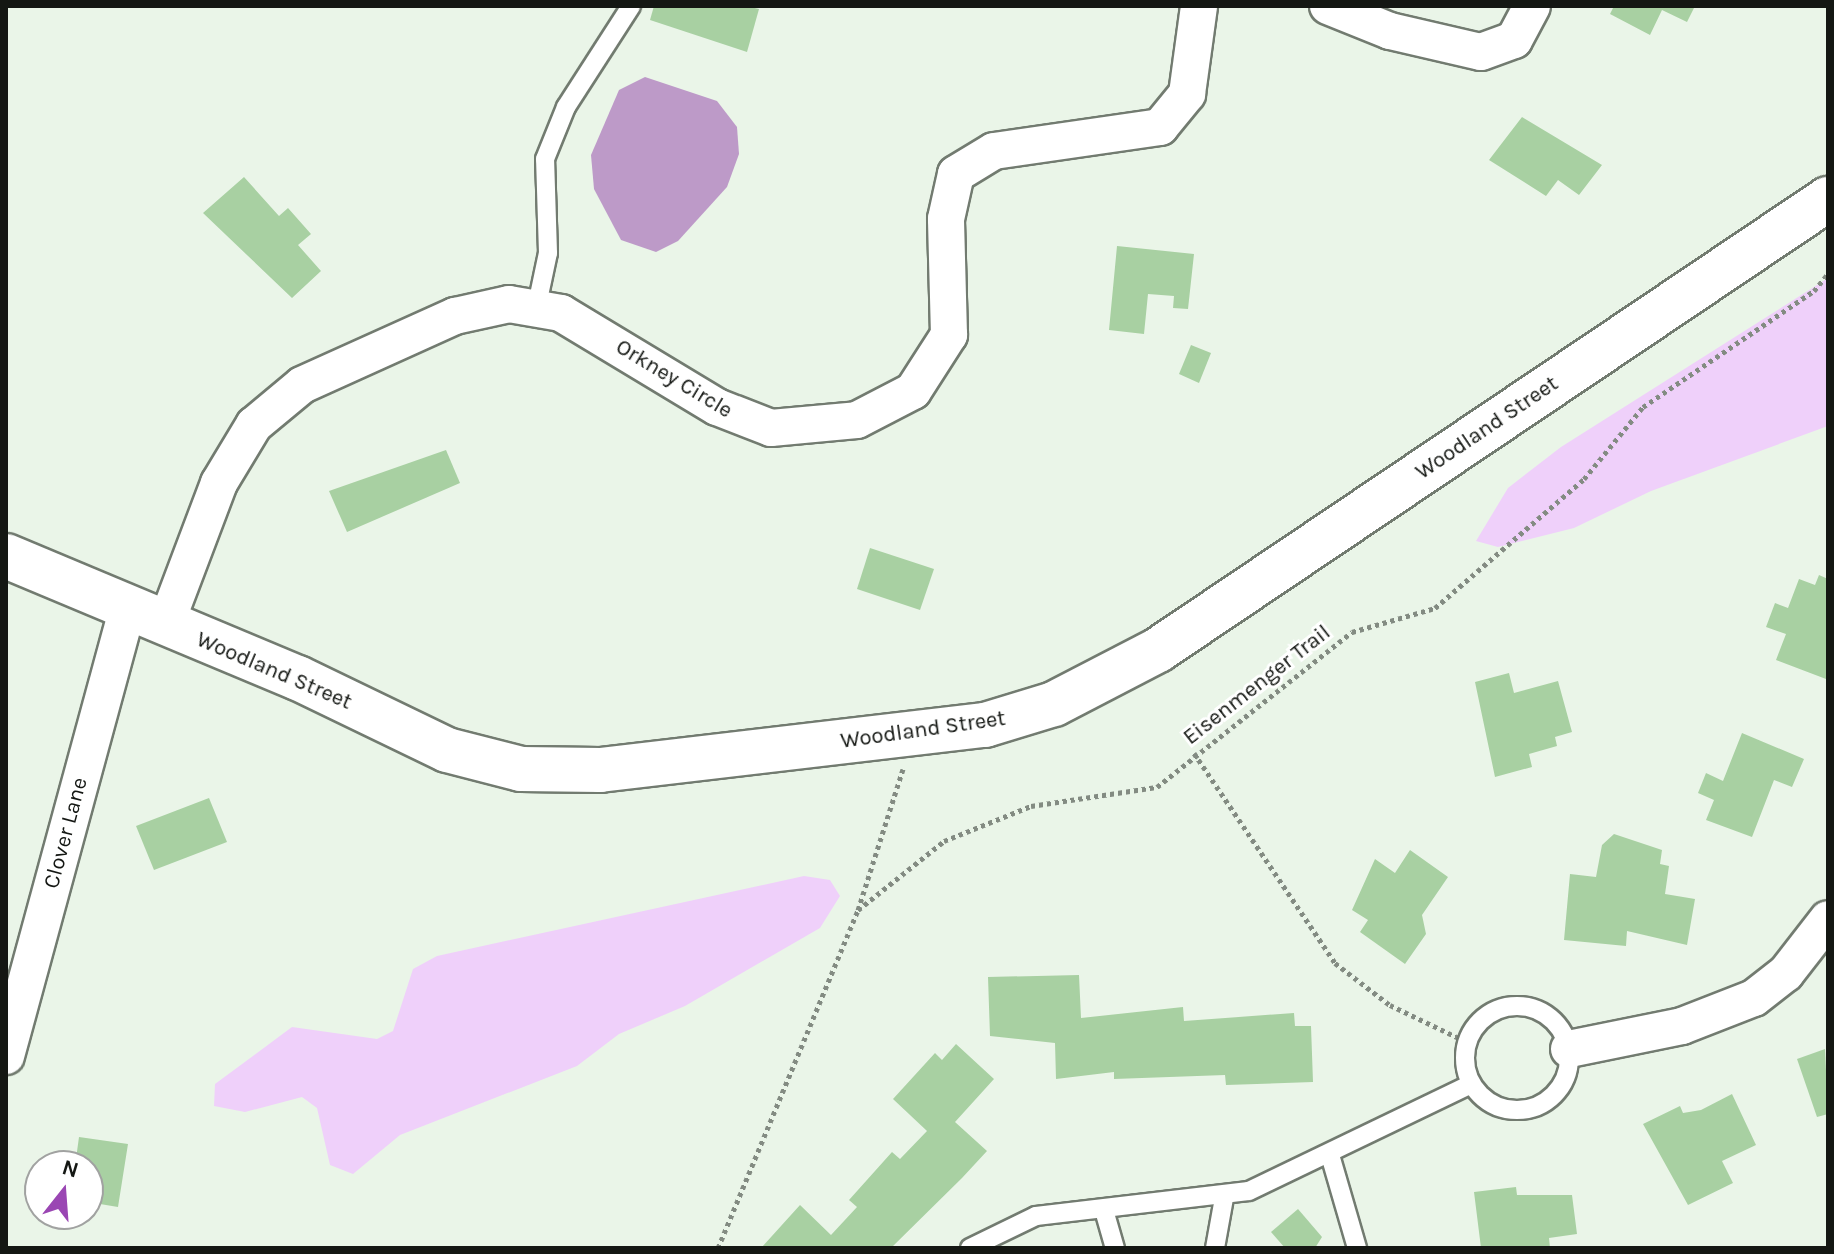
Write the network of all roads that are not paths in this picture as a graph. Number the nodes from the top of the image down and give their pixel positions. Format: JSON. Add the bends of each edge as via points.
{"nodes":[{"id":1,"x":631,"y":6,"type":"edge"},
{"id":2,"x":1199,"y":6,"type":"edge"},
{"id":3,"x":1328,"y":6,"type":"edge"},
{"id":4,"x":1532,"y":6,"type":"edge"},
{"id":5,"x":1396,"y":19,"type":"edge"},
{"id":6,"x":1828,"y":199,"type":"edge"},
{"id":7,"x":537,"y":305,"type":"junction"},
{"id":8,"x":6,"y":556,"type":"edge"},
{"id":9,"x":146,"y":618,"type":"junction"},
{"id":10,"x":1828,"y":919,"type":"edge"},
{"id":11,"x":1569,"y":1049,"type":"junction"},
{"id":12,"x":6,"y":1056,"type":"edge"},
{"id":13,"x":1471,"y":1084,"type":"junction"},
{"id":14,"x":1330,"y":1155,"type":"junction"},
{"id":15,"x":1224,"y":1198,"type":"junction"},
{"id":16,"x":1104,"y":1210,"type":"junction"},
{"id":17,"x":970,"y":1248,"type":"edge"},
{"id":18,"x":1115,"y":1248,"type":"edge"},
{"id":19,"x":1215,"y":1248,"type":"edge"},
{"id":20,"x":1357,"y":1248,"type":"edge"}],
"edges":[{"from":1,"to":7,"type":"lane","via":[[566,107],[545,159],[548,253]]},
{"from":2,"to":7,"type":"street","name":"Orkney Circle","via":[[1187,94],[1160,127],[994,151],[956,174],[946,219],[949,335],[913,391],[877,411],[798,429],[745,421]]},
{"from":3,"to":5,"type":"street"},
{"from":4,"to":5,"type":"street","via":[[1514,40],[1499,49]]},
{"from":6,"to":9,"type":"street","name":"Woodland Street","via":[[1158,650],[1054,704],[905,736],[600,770],[521,769],[447,750]]},
{"from":7,"to":9,"type":"street","via":[[455,316],[277,402],[224,473]]},
{"from":8,"to":9,"type":"street","name":"Woodland Street"},
{"from":9,"to":12,"type":"street","name":"Clover Lane"},
{"from":10,"to":11,"type":"street","via":[[1786,973],[1732,1009]]},
{"from":11,"to":13,"type":"lane","via":[[1563,1083],[1529,1109],[1496,1106]]},
{"from":11,"to":13,"type":"lane","via":[[1559,1026],[1526,1006],[1487,1014],[1467,1042]]},
{"from":13,"to":14,"type":"lane"},
{"from":14,"to":15,"type":"lane"},
{"from":14,"to":20,"type":"lane"},
{"from":15,"to":16,"type":"lane"},
{"from":15,"to":19,"type":"lane"},
{"from":16,"to":17,"type":"lane","via":[[1008,1224]]},
{"from":16,"to":18,"type":"lane"}]}
